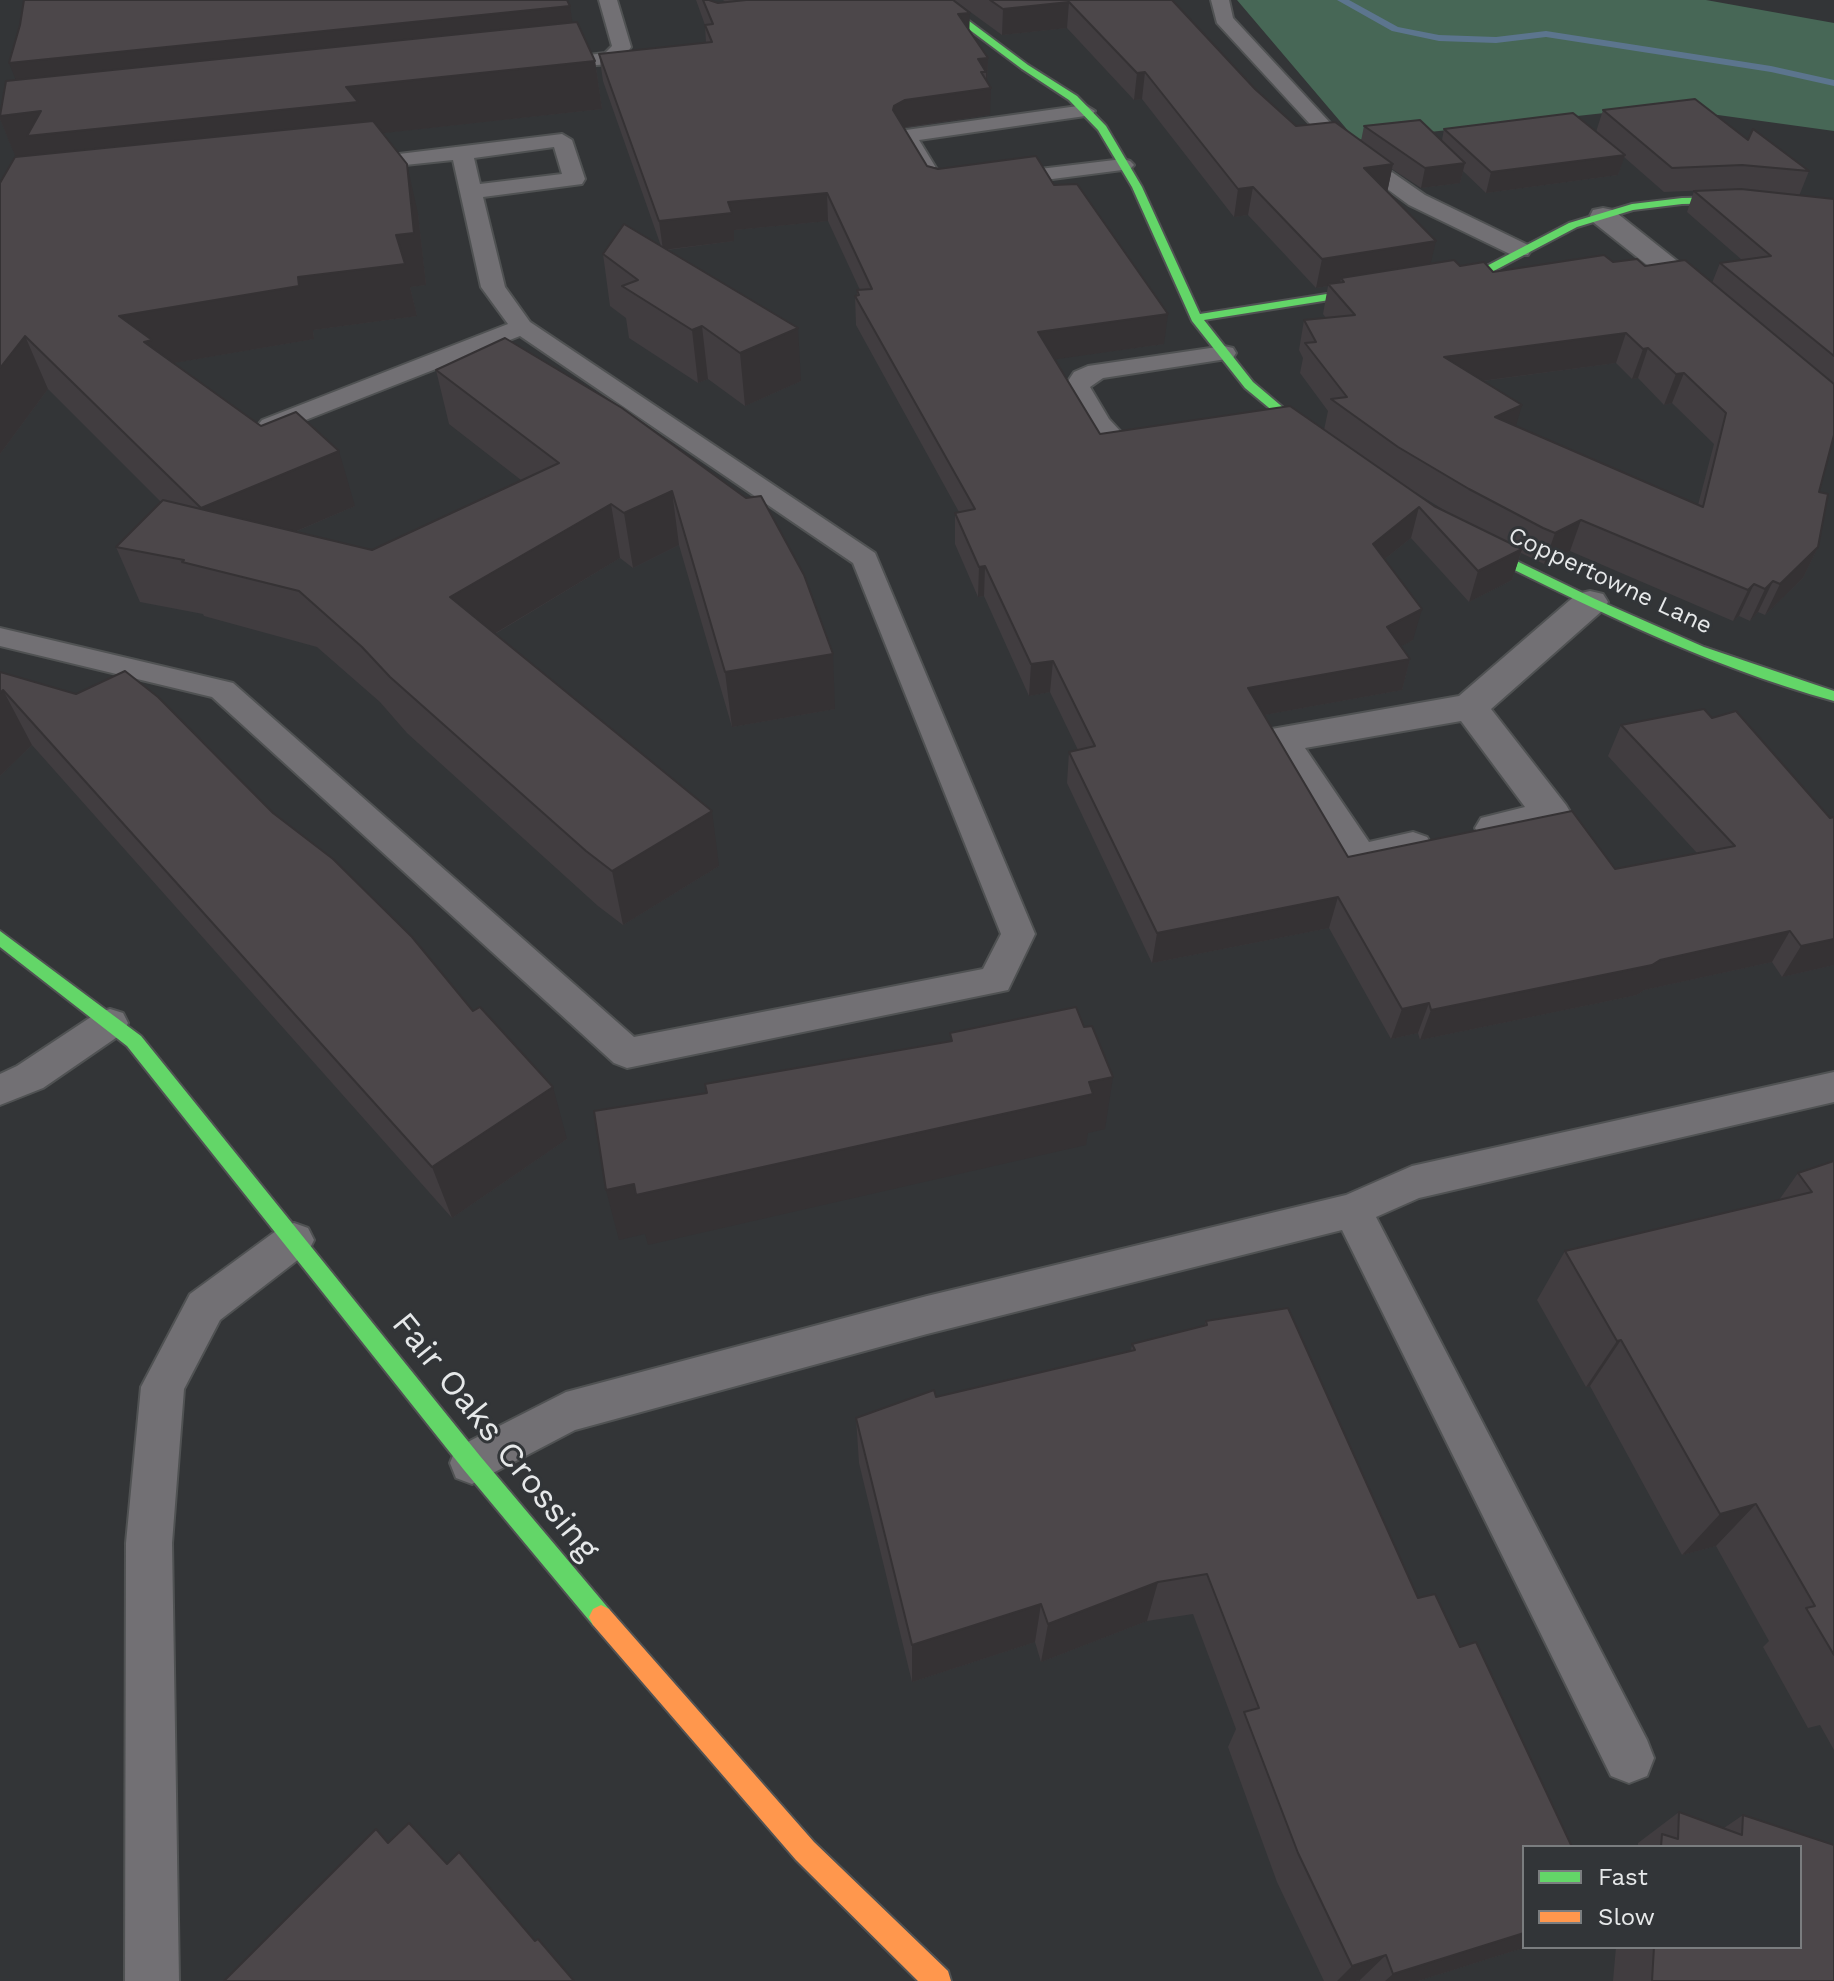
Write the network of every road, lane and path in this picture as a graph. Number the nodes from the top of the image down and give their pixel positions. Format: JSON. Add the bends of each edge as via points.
{"nodes":[{"id":1,"x":608,"y":0,"type":"edge"},
{"id":2,"x":935,"y":0,"type":"edge"},
{"id":3,"x":1220,"y":0,"type":"edge"},
{"id":4,"x":519,"y":67,"type":"edge"},
{"id":5,"x":1085,"y":111,"type":"junction"},
{"id":6,"x":462,"y":153,"type":"junction"},
{"id":7,"x":1123,"y":165,"type":"junction"},
{"id":8,"x":326,"y":167,"type":"edge"},
{"id":9,"x":984,"y":182,"type":"edge"},
{"id":10,"x":953,"y":186,"type":"edge"},
{"id":11,"x":471,"y":192,"type":"junction"},
{"id":12,"x":1834,"y":210,"type":"edge"},
{"id":13,"x":1603,"y":216,"type":"junction"},
{"id":14,"x":1520,"y":250,"type":"junction"},
{"id":15,"x":1196,"y":318,"type":"junction"},
{"id":16,"x":1736,"y":323,"type":"edge"},
{"id":17,"x":522,"y":327,"type":"junction"},
{"id":18,"x":1224,"y":353,"type":"junction"},
{"id":19,"x":271,"y":425,"type":"edge"},
{"id":20,"x":1295,"y":425,"type":"junction"},
{"id":21,"x":1264,"y":430,"type":"edge"},
{"id":22,"x":1171,"y":443,"type":"edge"},
{"id":23,"x":1341,"y":460,"type":"edge"},
{"id":24,"x":1453,"y":533,"type":"edge"},
{"id":25,"x":1590,"y":602,"type":"junction"},
{"id":26,"x":0,"y":637,"type":"edge"},
{"id":27,"x":1834,"y":696,"type":"edge"},
{"id":28,"x":1470,"y":707,"type":"junction"},
{"id":29,"x":0,"y":938,"type":"edge"},
{"id":30,"x":110,"y":1023,"type":"junction"},
{"id":31,"x":1834,"y":1087,"type":"edge"},
{"id":32,"x":0,"y":1090,"type":"edge"},
{"id":33,"x":1352,"y":1210,"type":"junction"},
{"id":34,"x":294,"y":1240,"type":"junction"},
{"id":35,"x":472,"y":1463,"type":"junction"},
{"id":36,"x":1629,"y":1758,"type":"dead end"},
{"id":37,"x":152,"y":1981,"type":"edge"},
{"id":38,"x":938,"y":1981,"type":"edge"}],
"edges":[{"from":1,"to":4,"type":"lane","via":[[622,47],[611,58]]},
{"from":2,"to":5,"type":"street"},
{"from":3,"to":14,"type":"lane","via":[[1224,19],[1340,145],[1417,200]]},
{"from":5,"to":7,"type":"street","via":[[1102,128]]},
{"from":5,"to":10,"type":"lane","via":[[906,136],[937,188]]},
{"from":6,"to":8,"type":"lane"},
{"from":6,"to":11,"type":"lane"},
{"from":6,"to":11,"type":"lane","via":[[562,140],[574,179]]},
{"from":7,"to":9,"type":"lane"},
{"from":7,"to":15,"type":"street"},
{"from":11,"to":17,"type":"lane","via":[[493,287]]},
{"from":12,"to":13,"type":"street","via":[[1722,200],[1632,207]]},
{"from":13,"to":14,"type":"street"},
{"from":13,"to":16,"type":"street"},
{"from":14,"to":15,"type":"street","via":[[1482,273]]},
{"from":15,"to":18,"type":"street"},
{"from":17,"to":19,"type":"lane"},
{"from":17,"to":26,"type":"lane","via":[[865,559],[1018,934],[995,980],[627,1053],[222,690]]},
{"from":18,"to":20,"type":"street","via":[[1249,385]]},
{"from":18,"to":22,"type":"lane","via":[[1097,371],[1083,377],[1077,387],[1108,438],[1122,446]]},
{"from":20,"to":21,"type":"lane"},
{"from":20,"to":23,"type":"street"},
{"from":24,"to":25,"type":"street","name":"Coppertowne Lane"},
{"from":25,"to":27,"type":"street","name":"Coppertowne Lane","via":[[1699,650]]},
{"from":25,"to":28,"type":"street"},
{"from":28,"to":28,"type":"street","via":[[1552,815],[1359,859],[1280,739]]},
{"from":29,"to":30,"type":"street","name":"Fair Oaks Crossing"},
{"from":30,"to":32,"type":"lane","via":[[30,1077]]},
{"from":30,"to":34,"type":"street","name":"Fair Oaks Crossing","via":[[134,1041]]},
{"from":31,"to":33,"type":"lane","via":[[1412,1183]]},
{"from":33,"to":35,"type":"lane","via":[[927,1315],[566,1412]]},
{"from":33,"to":36,"type":"lane"},
{"from":34,"to":35,"type":"street","name":"Fair Oaks Crossing"},
{"from":34,"to":37,"type":"lane","via":[[205,1307],[163,1387],[149,1543]]},
{"from":35,"to":38,"type":"street","name":"Fair Oaks Crossing","via":[[735,1776]]}]}
